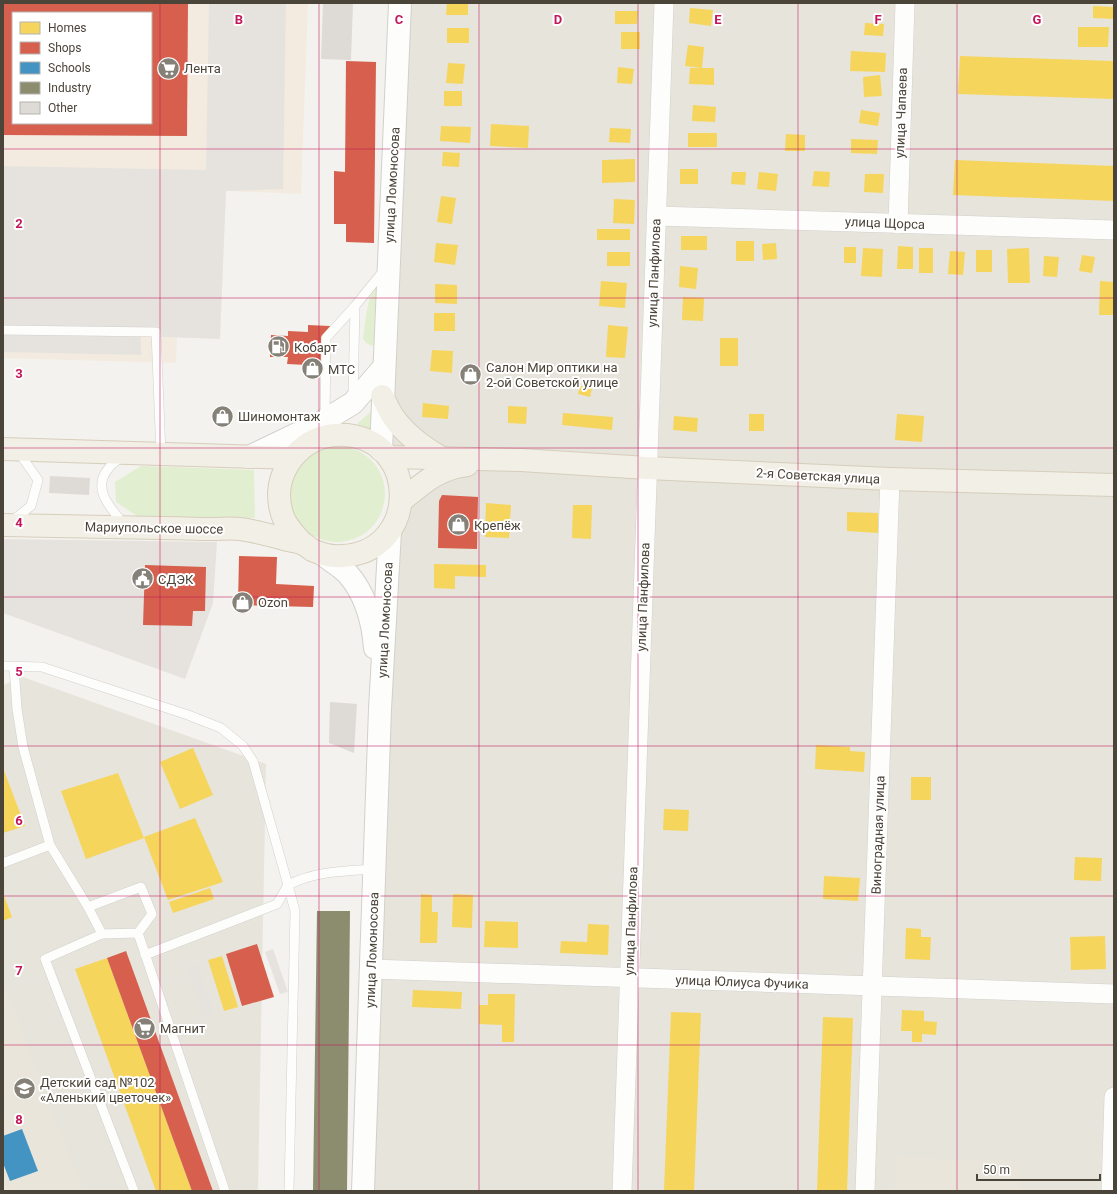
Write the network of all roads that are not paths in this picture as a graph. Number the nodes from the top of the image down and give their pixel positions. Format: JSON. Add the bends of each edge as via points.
{"nodes":[{"id":1,"x":400,"y":3,"type":"edge"},
{"id":2,"x":664,"y":3,"type":"edge"},
{"id":3,"x":905,"y":3,"type":"edge"},
{"id":4,"x":656,"y":216,"type":"junction"},
{"id":5,"x":898,"y":224,"type":"junction"},
{"id":6,"x":1114,"y":230,"type":"edge"},
{"id":7,"x":388,"y":264,"type":"junction"},
{"id":8,"x":355,"y":306,"type":"junction"},
{"id":9,"x":3,"y":330,"type":"edge"},
{"id":10,"x":384,"y":367,"type":"junction"},
{"id":11,"x":382,"y":396,"type":"junction"},
{"id":12,"x":353,"y":403,"type":"junction"},
{"id":13,"x":325,"y":420,"type":"junction"},
{"id":14,"x":10,"y":450,"type":"edge"},
{"id":15,"x":126,"y":453,"type":"junction"},
{"id":16,"x":161,"y":454,"type":"junction"},
{"id":17,"x":384,"y":454,"type":"junction"},
{"id":18,"x":249,"y":457,"type":"junction"},
{"id":19,"x":292,"y":458,"type":"junction"},
{"id":20,"x":442,"y":458,"type":"junction"},
{"id":21,"x":522,"y":460,"type":"junction"},
{"id":22,"x":647,"y":468,"type":"junction"},
{"id":23,"x":890,"y":479,"type":"junction"},
{"id":24,"x":1114,"y":485,"type":"edge"},
{"id":25,"x":401,"y":501,"type":"junction"},
{"id":26,"x":5,"y":525,"type":"edge"},
{"id":27,"x":126,"y":527,"type":"junction"},
{"id":28,"x":390,"y":532,"type":"junction"},
{"id":29,"x":303,"y":544,"type":"junction"},
{"id":30,"x":322,"y":554,"type":"junction"},
{"id":31,"x":3,"y":666,"type":"edge"},
{"id":32,"x":14,"y":667,"type":"junction"},
{"id":33,"x":380,"y":708,"type":"junction"},
{"id":34,"x":50,"y":845,"type":"junction"},
{"id":35,"x":3,"y":863,"type":"edge"},
{"id":36,"x":374,"y":869,"type":"junction"},
{"id":37,"x":288,"y":885,"type":"junction"},
{"id":38,"x":88,"y":907,"type":"junction"},
{"id":39,"x":138,"y":933,"type":"junction"},
{"id":40,"x":102,"y":934,"type":"junction"},
{"id":41,"x":145,"y":955,"type":"junction"},
{"id":42,"x":371,"y":969,"type":"junction"},
{"id":43,"x":629,"y":978,"type":"junction"},
{"id":44,"x":872,"y":986,"type":"junction"},
{"id":45,"x":1114,"y":994,"type":"edge"},
{"id":46,"x":1114,"y":1097,"type":"edge"},
{"id":47,"x":134,"y":1191,"type":"edge"},
{"id":48,"x":225,"y":1191,"type":"edge"},
{"id":49,"x":289,"y":1191,"type":"edge"},
{"id":50,"x":363,"y":1191,"type":"edge"},
{"id":51,"x":622,"y":1191,"type":"edge"},
{"id":52,"x":865,"y":1191,"type":"edge"},
{"id":53,"x":1111,"y":1191,"type":"edge"}],
"edges":[{"from":1,"to":7,"type":"street","name":"улица Ломоносова"},
{"from":2,"to":4,"type":"street","name":"улица Панфилова"},
{"from":3,"to":5,"type":"street","name":"улица Чапаева"},
{"from":4,"to":5,"type":"street","name":"улица Щорса"},
{"from":4,"to":22,"type":"street","name":"улица Панфилова"},
{"from":5,"to":6,"type":"street","name":"улица Щорса"},
{"from":7,"to":8,"type":"lane"},
{"from":7,"to":10,"type":"street","name":"улица Ломоносова"},
{"from":8,"to":12,"type":"lane"},
{"from":8,"to":13,"type":"lane","via":[[326,338]]},
{"from":9,"to":16,"type":"lane","via":[[156,332]]},
{"from":10,"to":11,"type":"street","name":"улица Ломоносова"},
{"from":10,"to":12,"type":"street"},
{"from":11,"to":17,"type":"street","name":"улица Ломоносова"},
{"from":11,"to":20,"type":"main road","name":"2-я Советская улица","via":[[394,418],[410,436]]},
{"from":12,"to":13,"type":"street"},
{"from":13,"to":18,"type":"street"},
{"from":14,"to":15,"type":"main road"},
{"from":14,"to":26,"type":"lane","via":[[38,480],[31,506]]},
{"from":15,"to":16,"type":"main road"},
{"from":15,"to":27,"type":"lane","via":[[108,469],[101,484],[102,494]]},
{"from":16,"to":18,"type":"main road"},
{"from":17,"to":19,"type":"main road","via":[[366,440],[341,435],[316,439],[300,449]]},
{"from":17,"to":20,"type":"main road","name":"2-я Советская улица"},
{"from":17,"to":25,"type":"main road","via":[[393,465],[398,478]]},
{"from":18,"to":19,"type":"main road"},
{"from":19,"to":29,"type":"main road","via":[[284,472],[279,501],[289,529]]},
{"from":20,"to":21,"type":"main road","name":"2-я Советская улица"},
{"from":21,"to":22,"type":"main road","name":"2-я Советская улица"},
{"from":21,"to":25,"type":"main road","name":"2-я Советская улица","via":[[464,465],[446,470],[427,479]]},
{"from":22,"to":23,"type":"main road","name":"2-я Советская улица"},
{"from":22,"to":43,"type":"street","name":"улица Панфилова"},
{"from":23,"to":24,"type":"main road","name":"2-я Советская улица"},
{"from":23,"to":44,"type":"street","name":"Виноградная улица"},
{"from":25,"to":28,"type":"main road","via":[[398,516]]},
{"from":26,"to":27,"type":"main road","name":"Мариупольское шоссе"},
{"from":27,"to":29,"type":"main road","name":"Мариупольское шоссе","via":[[241,529]]},
{"from":28,"to":30,"type":"main road","via":[[378,544],[355,554]]},
{"from":28,"to":33,"type":"street","name":"улица Ломоносова"},
{"from":29,"to":30,"type":"main road"},
{"from":30,"to":33,"type":"street","name":"улица Ломоносова","via":[[347,573],[360,591],[367,607],[374,640]]},
{"from":31,"to":32,"type":"lane"},
{"from":32,"to":34,"type":"lane","via":[[16,708],[23,747]]},
{"from":32,"to":37,"type":"lane","via":[[42,667],[188,714],[220,728],[243,746],[253,761]]},
{"from":33,"to":36,"type":"street","name":"улица Ломоносова"},
{"from":34,"to":35,"type":"lane"},
{"from":34,"to":38,"type":"lane"},
{"from":36,"to":37,"type":"lane","via":[[322,873]]},
{"from":36,"to":42,"type":"street","name":"улица Ломоносова"},
{"from":37,"to":41,"type":"lane","via":[[277,904]]},
{"from":37,"to":49,"type":"lane","via":[[295,911]]},
{"from":38,"to":39,"type":"lane","via":[[141,887],[152,914]]},
{"from":38,"to":40,"type":"lane"},
{"from":39,"to":40,"type":"lane"},
{"from":39,"to":41,"type":"lane"},
{"from":40,"to":47,"type":"lane","via":[[45,959]]},
{"from":41,"to":48,"type":"lane"},
{"from":42,"to":43,"type":"street","name":"улица Юлиуса Фучика"},
{"from":42,"to":50,"type":"street","name":"улица Ломоносова"},
{"from":43,"to":44,"type":"street","name":"улица Юлиуса Фучика"},
{"from":43,"to":51,"type":"street","name":"улица Панфилова"},
{"from":44,"to":45,"type":"street","name":"улица Юлиуса Фучика"},
{"from":44,"to":52,"type":"street","name":"Виноградная улица"},
{"from":46,"to":53,"type":"street"}]}
